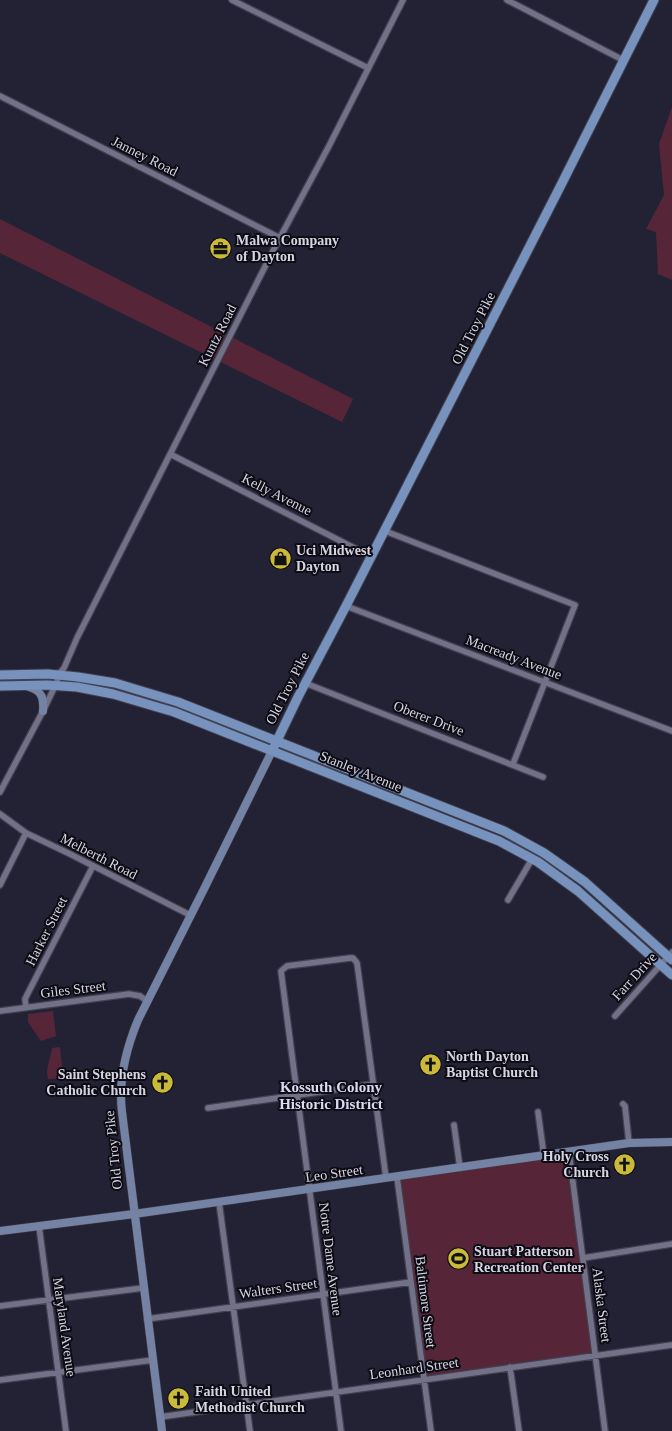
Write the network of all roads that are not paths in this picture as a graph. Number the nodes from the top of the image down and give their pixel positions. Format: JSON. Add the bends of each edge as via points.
{"nodes":[{"id":1,"x":232,"y":0,"type":"edge"},
{"id":2,"x":403,"y":0,"type":"edge"},
{"id":3,"x":507,"y":0,"type":"edge"},
{"id":4,"x":654,"y":0,"type":"edge"},
{"id":5,"x":623,"y":60,"type":"junction"},
{"id":6,"x":368,"y":68,"type":"junction"},
{"id":7,"x":0,"y":96,"type":"edge"},
{"id":8,"x":280,"y":238,"type":"junction"},
{"id":9,"x":170,"y":454,"type":"junction"},
{"id":10,"x":385,"y":531,"type":"junction"},
{"id":11,"x":372,"y":557,"type":"junction"},
{"id":12,"x":346,"y":606,"type":"junction"},
{"id":13,"x":0,"y":675,"type":"edge"},
{"id":14,"x":57,"y":681,"type":"junction"},
{"id":15,"x":545,"y":682,"type":"junction"},
{"id":16,"x":305,"y":683,"type":"junction"},
{"id":17,"x":22,"y":685,"type":"junction"},
{"id":18,"x":0,"y":686,"type":"edge"},
{"id":19,"x":43,"y":711,"type":"junction"},
{"id":20,"x":672,"y":731,"type":"edge"},
{"id":21,"x":276,"y":741,"type":"junction"},
{"id":22,"x":272,"y":751,"type":"junction"},
{"id":23,"x":513,"y":764,"type":"junction"},
{"id":24,"x":543,"y":777,"type":"dead end"},
{"id":25,"x":0,"y":792,"type":"edge"},
{"id":26,"x":0,"y":814,"type":"edge"},
{"id":27,"x":26,"y":833,"type":"junction"},
{"id":28,"x":532,"y":859,"type":"junction"},
{"id":29,"x":93,"y":866,"type":"junction"},
{"id":30,"x":0,"y":885,"type":"edge"},
{"id":31,"x":508,"y":900,"type":"dead end"},
{"id":32,"x":190,"y":915,"type":"junction"},
{"id":33,"x":671,"y":956,"type":"edge"},
{"id":34,"x":660,"y":965,"type":"junction"},
{"id":35,"x":672,"y":975,"type":"edge"},
{"id":36,"x":147,"y":1001,"type":"junction"},
{"id":37,"x":26,"y":1007,"type":"junction"},
{"id":38,"x":0,"y":1011,"type":"edge"},
{"id":39,"x":615,"y":1016,"type":"dead end"},
{"id":40,"x":374,"y":1084,"type":"junction"},
{"id":41,"x":297,"y":1095,"type":"junction"},
{"id":42,"x":623,"y":1104,"type":"dead end"},
{"id":43,"x":208,"y":1108,"type":"dead end"},
{"id":44,"x":538,"y":1112,"type":"dead end"},
{"id":45,"x":454,"y":1125,"type":"dead end"},
{"id":46,"x":672,"y":1142,"type":"edge"},
{"id":47,"x":629,"y":1144,"type":"junction"},
{"id":48,"x":569,"y":1152,"type":"junction"},
{"id":49,"x":544,"y":1156,"type":"junction"},
{"id":50,"x":460,"y":1168,"type":"junction"},
{"id":51,"x":397,"y":1177,"type":"junction"},
{"id":52,"x":386,"y":1178,"type":"junction"},
{"id":53,"x":309,"y":1189,"type":"junction"},
{"id":54,"x":219,"y":1202,"type":"junction"},
{"id":55,"x":134,"y":1214,"type":"junction"},
{"id":56,"x":39,"y":1226,"type":"junction"},
{"id":57,"x":0,"y":1231,"type":"edge"},
{"id":58,"x":672,"y":1244,"type":"edge"},
{"id":59,"x":583,"y":1258,"type":"junction"},
{"id":60,"x":411,"y":1282,"type":"junction"},
{"id":61,"x":143,"y":1288,"type":"junction"},
{"id":62,"x":323,"y":1294,"type":"junction"},
{"id":63,"x":48,"y":1300,"type":"junction"},
{"id":64,"x":0,"y":1306,"type":"edge"},
{"id":65,"x":233,"y":1307,"type":"junction"},
{"id":66,"x":148,"y":1319,"type":"junction"},
{"id":67,"x":672,"y":1345,"type":"edge"},
{"id":68,"x":596,"y":1355,"type":"junction"},
{"id":69,"x":153,"y":1360,"type":"junction"},
{"id":70,"x":510,"y":1368,"type":"junction"},
{"id":71,"x":58,"y":1373,"type":"junction"},
{"id":72,"x":0,"y":1380,"type":"edge"},
{"id":73,"x":424,"y":1380,"type":"junction"},
{"id":74,"x":336,"y":1392,"type":"junction"},
{"id":75,"x":246,"y":1404,"type":"junction"},
{"id":76,"x":160,"y":1417,"type":"junction"},
{"id":77,"x":66,"y":1431,"type":"edge"},
{"id":78,"x":162,"y":1431,"type":"edge"},
{"id":79,"x":250,"y":1431,"type":"edge"},
{"id":80,"x":341,"y":1431,"type":"edge"},
{"id":81,"x":431,"y":1431,"type":"edge"},
{"id":82,"x":519,"y":1431,"type":"edge"},
{"id":83,"x":605,"y":1431,"type":"edge"}],
"edges":[{"from":1,"to":6,"type":"street"},
{"from":2,"to":6,"type":"street","name":"Kuntz Road"},
{"from":3,"to":5,"type":"street"},
{"from":4,"to":5,"type":"main road","name":"Old Troy Pike"},
{"from":5,"to":10,"type":"main road","name":"Old Troy Pike"},
{"from":6,"to":8,"type":"street","name":"Kuntz Road"},
{"from":7,"to":8,"type":"street","name":"Janney Road"},
{"from":8,"to":9,"type":"street","name":"Kuntz Road"},
{"from":9,"to":11,"type":"street","name":"Kelly Avenue"},
{"from":9,"to":14,"type":"street","name":"Kuntz Road"},
{"from":10,"to":11,"type":"main road","name":"Old Troy Pike"},
{"from":10,"to":15,"type":"street","via":[[575,605]]},
{"from":11,"to":12,"type":"main road","name":"Old Troy Pike"},
{"from":12,"to":15,"type":"street","name":"Macready Avenue"},
{"from":12,"to":16,"type":"main road","name":"Old Troy Pike"},
{"from":13,"to":14,"type":"main road","name":"Stanley Avenue","via":[[48,674]]},
{"from":14,"to":17,"type":"main road","name":"Stanley Avenue"},
{"from":14,"to":19,"type":"street","name":"Kuntz Road"},
{"from":14,"to":21,"type":"main road","name":"Stanley Avenue","via":[[78,676],[116,683],[178,702]]},
{"from":14,"to":22,"type":"main road","name":"Stanley Avenue","via":[[156,706]]},
{"from":15,"to":20,"type":"street","name":"Macready Avenue"},
{"from":15,"to":23,"type":"street"},
{"from":16,"to":21,"type":"main road","name":"Old Troy Pike"},
{"from":16,"to":23,"type":"street","name":"Oberer Drive"},
{"from":17,"to":18,"type":"main road","name":"Stanley Avenue"},
{"from":17,"to":19,"type":"main road","via":[[41,694]]},
{"from":19,"to":25,"type":"street","name":"Kuntz Road"},
{"from":21,"to":22,"type":"main road","name":"Old Troy Pike"},
{"from":21,"to":33,"type":"main road","name":"Stanley Avenue","via":[[512,835],[585,882]]},
{"from":22,"to":28,"type":"main road","name":"Stanley Avenue","via":[[499,840]]},
{"from":22,"to":32,"type":"main road","name":"Old Troy Pike"},
{"from":23,"to":24,"type":"street","name":"Oberer Drive"},
{"from":26,"to":27,"type":"street","name":"Melberth Road"},
{"from":27,"to":29,"type":"street","name":"Melberth Road"},
{"from":27,"to":30,"type":"street"},
{"from":28,"to":31,"type":"street"},
{"from":28,"to":34,"type":"main road","name":"Stanley Avenue","via":[[578,891]]},
{"from":29,"to":32,"type":"street","name":"Melberth Road"},
{"from":29,"to":37,"type":"street","name":"Harker Street","via":[[25,999]]},
{"from":32,"to":36,"type":"main road","name":"Old Troy Pike"},
{"from":33,"to":34,"type":"street","name":"Farr Drive"},
{"from":34,"to":35,"type":"main road","name":"Stanley Avenue"},
{"from":34,"to":39,"type":"street","name":"Farr Drive"},
{"from":36,"to":37,"type":"street","name":"Giles Street","via":[[129,994]]},
{"from":36,"to":55,"type":"main road","name":"Old Troy Pike","via":[[131,1037],[122,1072],[121,1106]]},
{"from":37,"to":38,"type":"street","name":"Giles Street"},
{"from":40,"to":41,"type":"street"},
{"from":40,"to":41,"type":"street","name":"Notre Dame Avenue","via":[[356,960],[350,958],[287,966],[281,971]]},
{"from":40,"to":52,"type":"street"},
{"from":41,"to":43,"type":"street"},
{"from":41,"to":53,"type":"street","name":"Notre Dame Avenue"},
{"from":42,"to":47,"type":"street"},
{"from":44,"to":49,"type":"street"},
{"from":45,"to":50,"type":"street"},
{"from":46,"to":47,"type":"main road","name":"Leo Street"},
{"from":47,"to":48,"type":"main road","name":"Leo Street"},
{"from":48,"to":49,"type":"main road","name":"Leo Street"},
{"from":48,"to":59,"type":"street","name":"Alaska Street"},
{"from":49,"to":50,"type":"main road","name":"Leo Street"},
{"from":50,"to":51,"type":"main road","name":"Leo Street"},
{"from":51,"to":52,"type":"main road","name":"Leo Street"},
{"from":51,"to":60,"type":"street","name":"Baltimore Street"},
{"from":52,"to":53,"type":"main road","name":"Leo Street"},
{"from":53,"to":54,"type":"main road","name":"Leo Street"},
{"from":53,"to":62,"type":"street","name":"Notre Dame Avenue"},
{"from":54,"to":55,"type":"main road","name":"Leo Street"},
{"from":54,"to":65,"type":"street"},
{"from":55,"to":56,"type":"main road","name":"Leo Street"},
{"from":55,"to":61,"type":"main road","name":"Old Troy Pike"},
{"from":56,"to":57,"type":"main road","name":"Leo Street"},
{"from":56,"to":63,"type":"street","name":"Maryland Avenue"},
{"from":58,"to":59,"type":"street"},
{"from":59,"to":68,"type":"street","name":"Alaska Street"},
{"from":60,"to":62,"type":"street","name":"Walters Street"},
{"from":60,"to":73,"type":"street","name":"Baltimore Street"},
{"from":61,"to":63,"type":"street"},
{"from":61,"to":66,"type":"main road","name":"Old Troy Pike"},
{"from":62,"to":65,"type":"street","name":"Walters Street"},
{"from":62,"to":74,"type":"street","name":"Notre Dame Avenue"},
{"from":63,"to":64,"type":"street"},
{"from":63,"to":71,"type":"street","name":"Maryland Avenue"},
{"from":65,"to":66,"type":"street","name":"Walters Street"},
{"from":65,"to":75,"type":"street"},
{"from":66,"to":69,"type":"main road","name":"Old Troy Pike"},
{"from":67,"to":68,"type":"street","name":"Leonhard Street"},
{"from":68,"to":70,"type":"street","name":"Leonhard Street"},
{"from":68,"to":83,"type":"street","name":"Alaska Street"},
{"from":69,"to":71,"type":"street"},
{"from":69,"to":76,"type":"main road","name":"Old Troy Pike"},
{"from":70,"to":73,"type":"street","name":"Leonhard Street"},
{"from":70,"to":82,"type":"street"},
{"from":71,"to":72,"type":"street"},
{"from":71,"to":77,"type":"street","name":"Maryland Avenue"},
{"from":73,"to":74,"type":"street","name":"Leonhard Street"},
{"from":73,"to":81,"type":"street","name":"Baltimore Street"},
{"from":74,"to":75,"type":"street","name":"Leonhard Street"},
{"from":74,"to":80,"type":"street","name":"Notre Dame Avenue"},
{"from":75,"to":76,"type":"street","name":"Leonhard Street"},
{"from":75,"to":79,"type":"street"},
{"from":76,"to":78,"type":"main road","name":"Old Troy Pike"}]}
